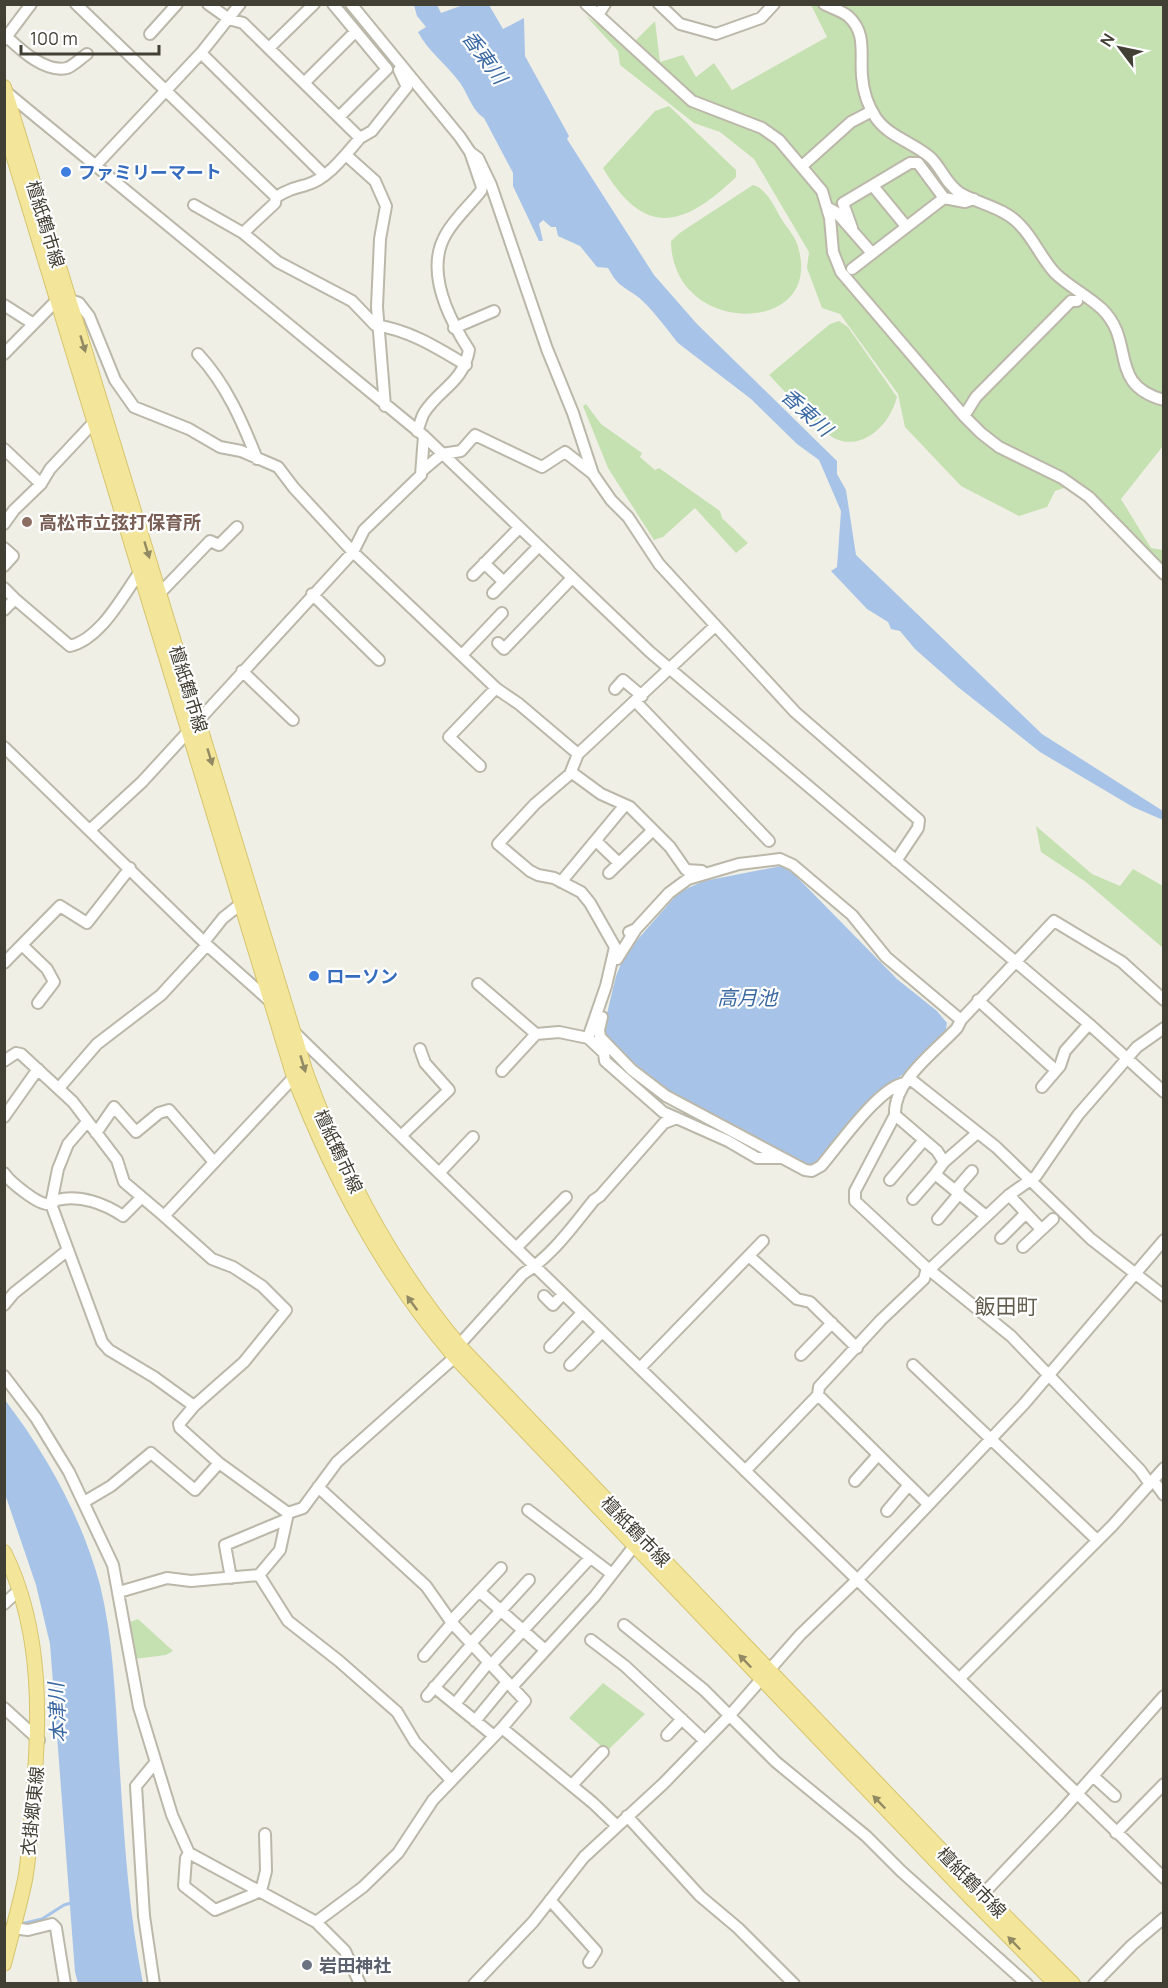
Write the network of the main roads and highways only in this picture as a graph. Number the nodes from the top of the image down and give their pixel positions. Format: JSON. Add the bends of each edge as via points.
{"nodes":[{"id":1,"x":5,"y":90,"type":"edge"},
{"id":2,"x":4,"y":125,"type":"edge"},
{"id":3,"x":64,"y":300,"type":"junction"},
{"id":4,"x":193,"y":724,"type":"junction"},
{"id":5,"x":457,"y":1351,"type":"junction"},
{"id":6,"x":4,"y":1552,"type":"edge"},
{"id":7,"x":766,"y":1674,"type":"junction"},
{"id":8,"x":11,"y":1919,"type":"edge"},
{"id":9,"x":4,"y":1964,"type":"edge"},
{"id":10,"x":1056,"y":1983,"type":"edge"},
{"id":11,"x":1073,"y":1983,"type":"edge"}],
"edges":[{"from":1,"to":3,"type":"main road","name":"檀紙鶴市線"},
{"from":2,"to":3,"type":"main road","name":"檀紙鶴市線"},
{"from":3,"to":4,"type":"main road","name":"檀紙鶴市線","one_way":true,"via":[[160,593]]},
{"from":3,"to":4,"type":"main road","name":"檀紙鶴市線","via":[[140,572]]},
{"from":4,"to":5,"type":"main road","name":"檀紙鶴市線","one_way":true,"via":[[324,1122],[370,1217]]},
{"from":5,"to":4,"type":"main road","name":"檀紙鶴市線","one_way":true,"via":[[398,1283],[333,1172],[294,1077]]},
{"from":5,"to":7,"type":"main road","name":"檀紙鶴市線"},
{"from":7,"to":5,"type":"main road","name":"檀紙鶴市線","one_way":true,"via":[[635,1545]]},
{"from":6,"to":8,"type":"main road","name":"衣掛郷東線","via":[[27,1614],[38,1697],[39,1740],[25,1878]]},
{"from":10,"to":7,"type":"main road","name":"檀紙鶴市線","one_way":true,"via":[[971,1898]]},
{"from":7,"to":11,"type":"main road","name":"檀紙鶴市線"},
{"from":8,"to":9,"type":"main road","name":"衣掛郷東線"}]}
